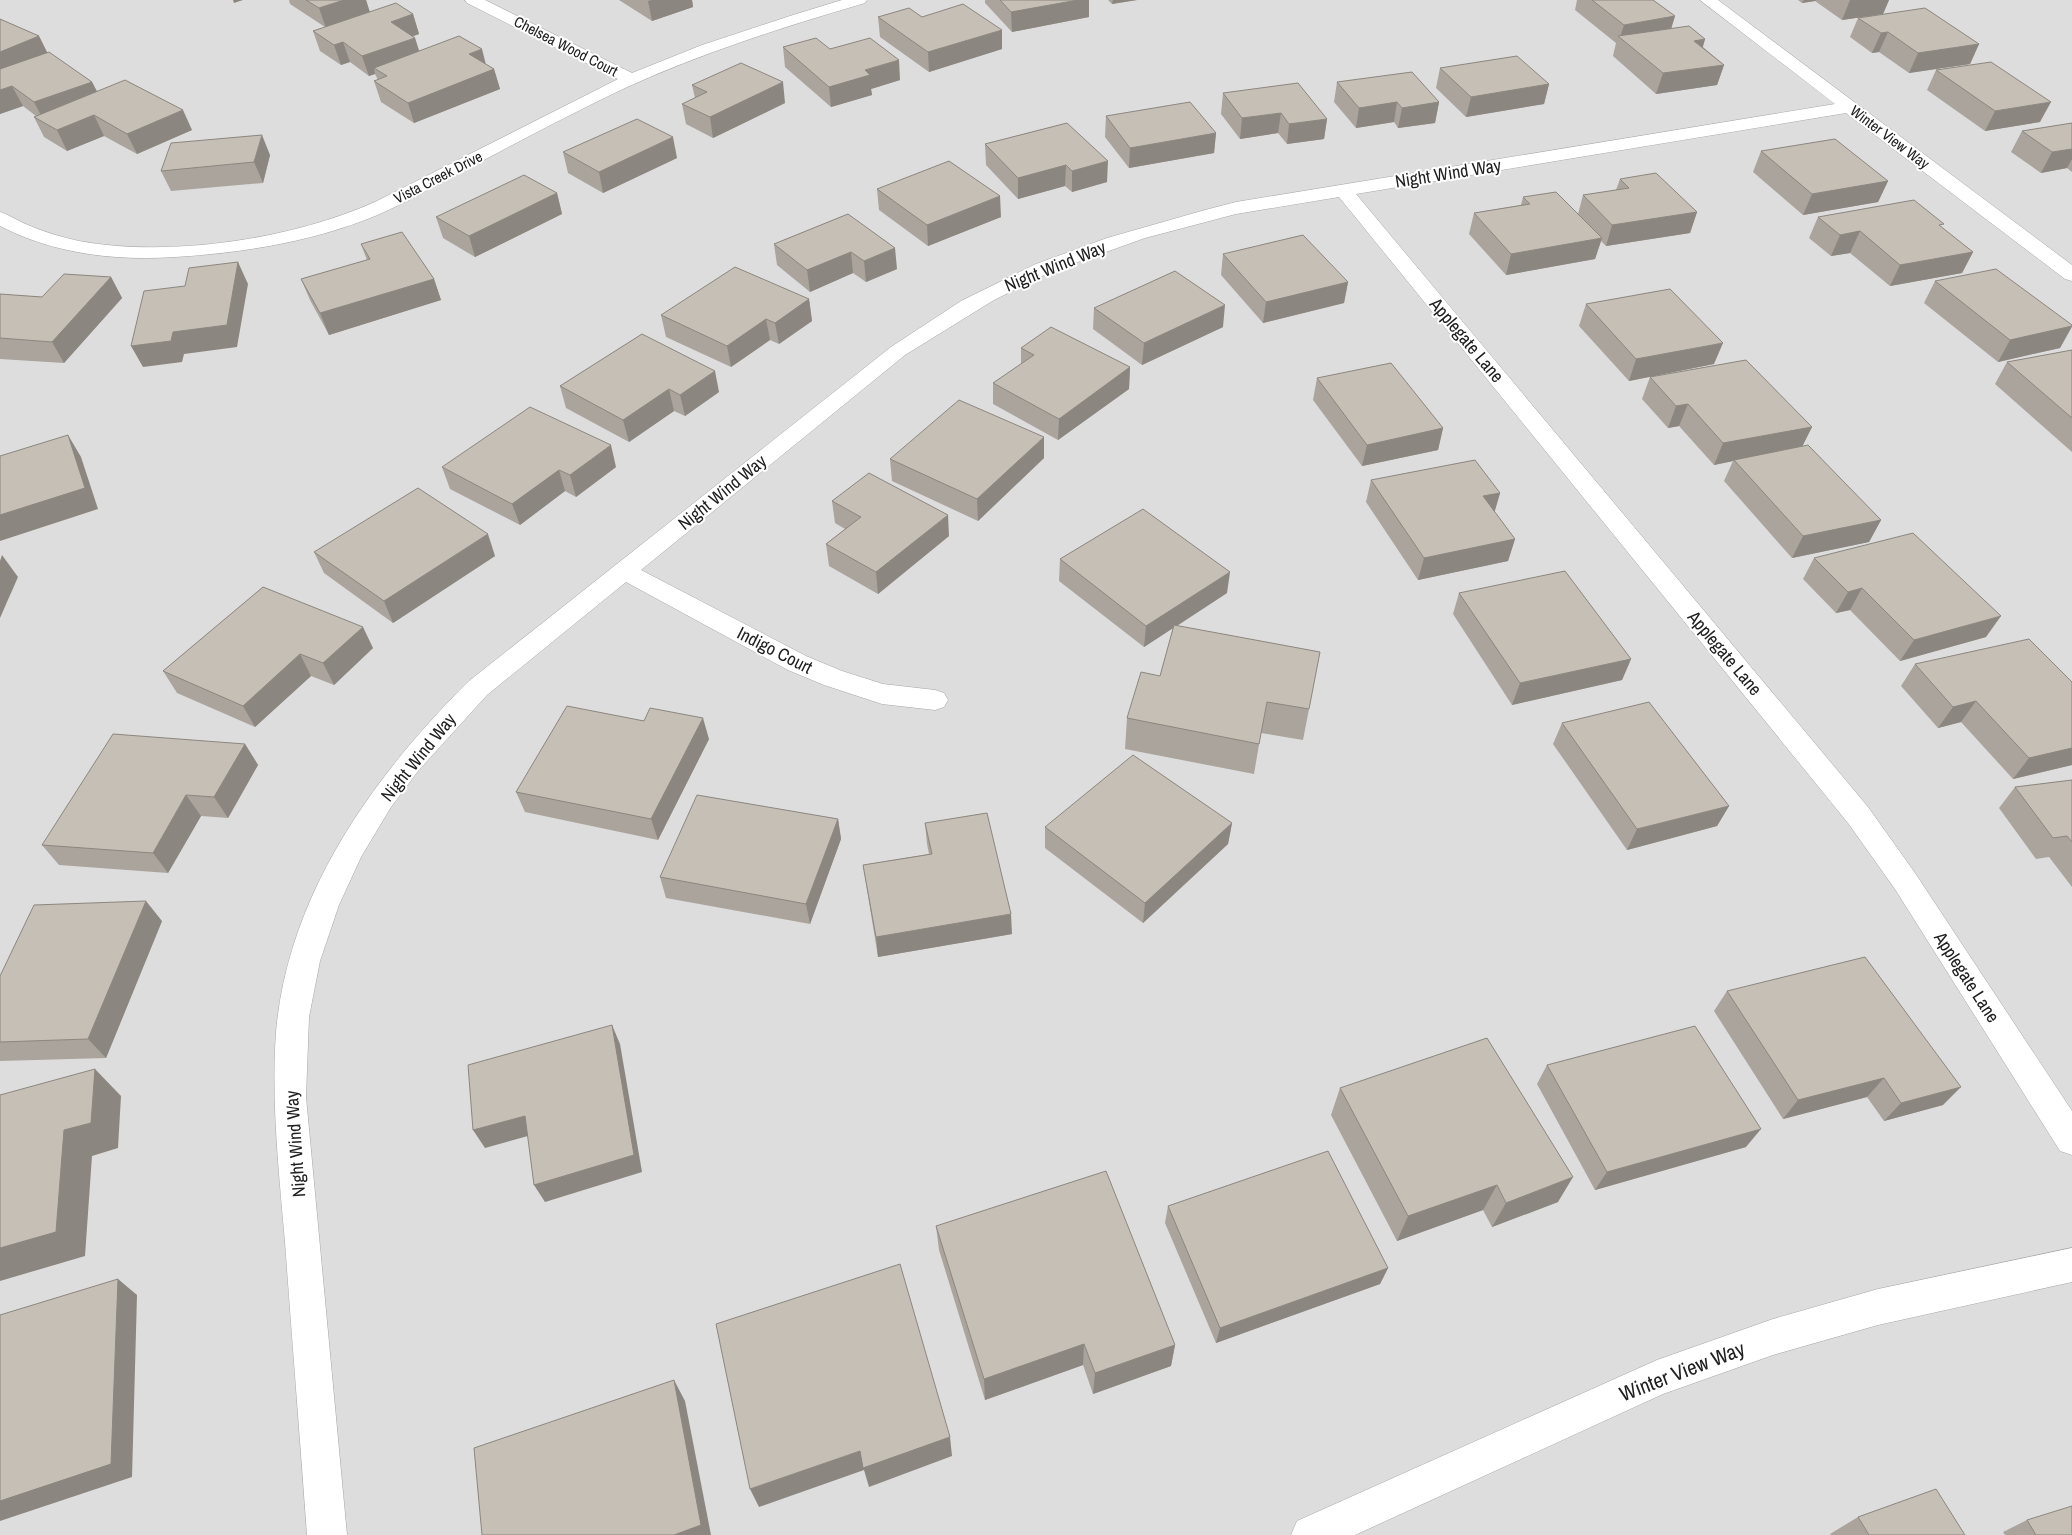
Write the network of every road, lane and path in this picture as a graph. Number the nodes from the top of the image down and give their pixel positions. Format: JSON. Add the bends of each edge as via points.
{"nodes":[{"id":1,"x":473,"y":0,"type":"edge"},
{"id":2,"x":859,"y":0,"type":"edge"},
{"id":3,"x":1708,"y":0,"type":"edge"},
{"id":4,"x":631,"y":79,"type":"junction"},
{"id":5,"x":1850,"y":107,"type":"junction"},
{"id":6,"x":1343,"y":190,"type":"junction"},
{"id":7,"x":0,"y":218,"type":"edge"},
{"id":8,"x":2072,"y":275,"type":"edge"},
{"id":9,"x":624,"y":571,"type":"junction"},
{"id":10,"x":935,"y":700,"type":"dead end"},
{"id":11,"x":2072,"y":1140,"type":"edge"},
{"id":12,"x":2072,"y":1265,"type":"edge"},
{"id":13,"x":327,"y":1535,"type":"edge"},
{"id":14,"x":1311,"y":1535,"type":"edge"}],
"edges":[{"from":1,"to":4,"type":"street","name":"Chelsea Wood Court"},
{"from":2,"to":4,"type":"street","name":"Vista Creek Drive","via":[[713,46]]},
{"from":3,"to":5,"type":"street","name":"Winter View Way"},
{"from":4,"to":7,"type":"street","name":"Vista Creek Drive","via":[[379,207],[337,224],[290,236],[188,251],[97,251],[49,240]]},
{"from":5,"to":6,"type":"street","name":"Night Wind Way"},
{"from":5,"to":8,"type":"street","name":"Winter View Way"},
{"from":6,"to":9,"type":"street","name":"Night Wind Way","via":[[1236,208],[1170,224],[1099,246],[990,293],[898,351]]},
{"from":6,"to":11,"type":"street","name":"Applegate Lane","via":[[1858,815],[1905,881]]},
{"from":9,"to":10,"type":"street","name":"Indigo Court","via":[[798,663],[833,678],[882,694]]},
{"from":9,"to":13,"type":"street","name":"Night Wind Way","via":[[478,688],[433,734],[398,776],[360,834],[336,877],[312,935],[297,992],[290,1097]]},
{"from":12,"to":14,"type":"street","name":"Winter View Way","via":[[1878,1307],[1773,1337],[1666,1375]]}]}
